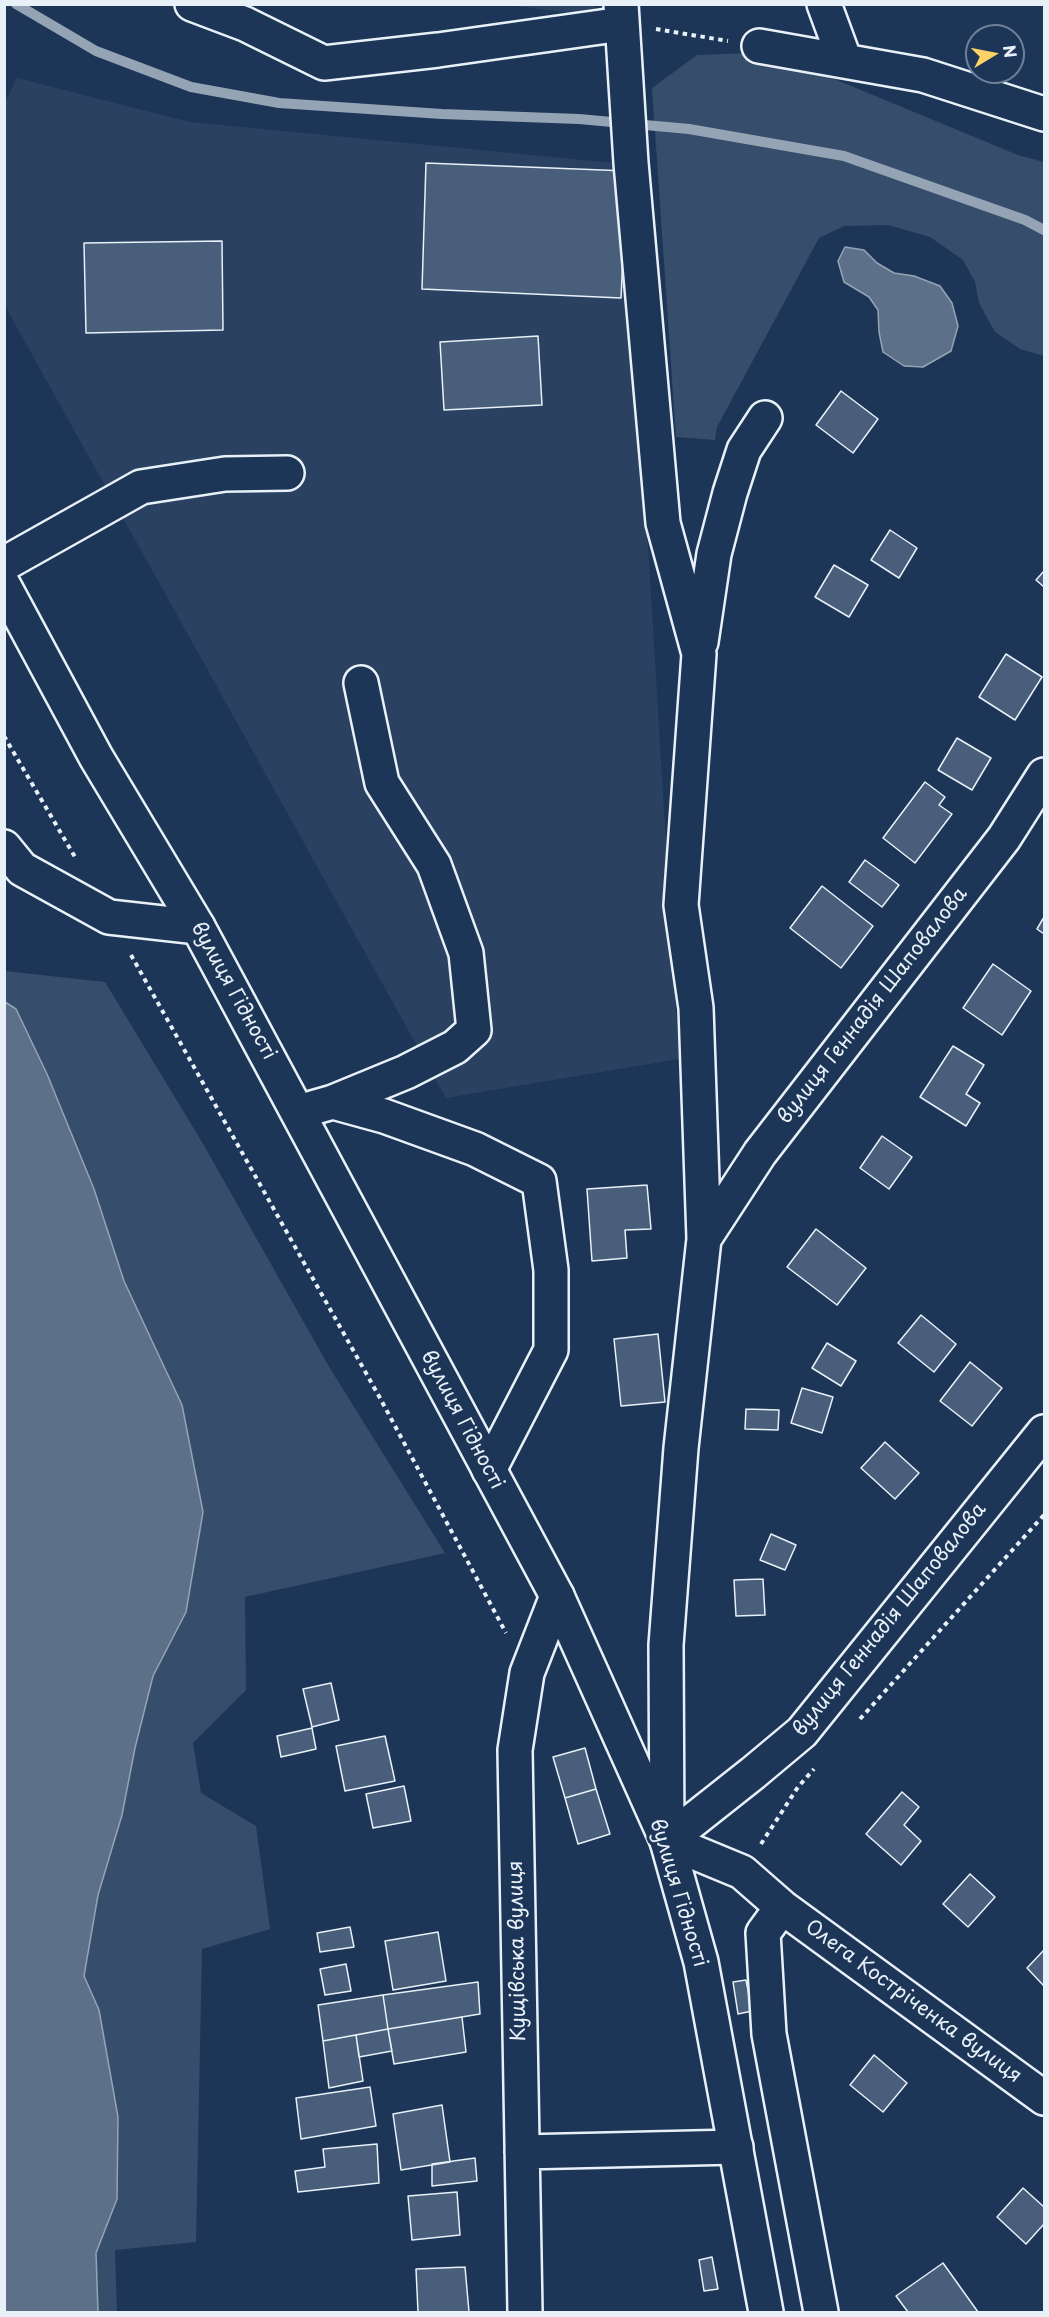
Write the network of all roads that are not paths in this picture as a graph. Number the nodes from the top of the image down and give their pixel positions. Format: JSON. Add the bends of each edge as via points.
{"nodes":[{"id":1,"x":192,"y":4,"type":"edge"},
{"id":2,"x":824,"y":4,"type":"edge"},
{"id":3,"x":622,"y":14,"type":"edge"},
{"id":4,"x":759,"y":46,"type":"road end"},
{"id":5,"x":845,"y":61,"type":"junction"},
{"id":6,"x":1044,"y":114,"type":"edge"},
{"id":7,"x":765,"y":418,"type":"dead end"},
{"id":8,"x":286,"y":473,"type":"dead end"},
{"id":9,"x":4,"y":564,"type":"edge"},
{"id":10,"x":4,"y":586,"type":"edge"},
{"id":11,"x":699,"y":654,"type":"junction"},
{"id":12,"x":361,"y":683,"type":"dead end"},
{"id":13,"x":1044,"y":775,"type":"edge"},
{"id":14,"x":4,"y":847,"type":"edge"},
{"id":15,"x":198,"y":927,"type":"junction"},
{"id":16,"x":333,"y":1102,"type":"junction"},
{"id":17,"x":298,"y":1112,"type":"junction"},
{"id":18,"x":704,"y":1239,"type":"junction"},
{"id":19,"x":1044,"y":1435,"type":"edge"},
{"id":20,"x":489,"y":1470,"type":"junction"},
{"id":21,"x":557,"y":1596,"type":"junction"},
{"id":22,"x":667,"y":1841,"type":"junction"},
{"id":23,"x":782,"y":1907,"type":"junction"},
{"id":24,"x":1044,"y":2098,"type":"edge"},
{"id":25,"x":736,"y":2147,"type":"junction"},
{"id":26,"x":522,"y":2152,"type":"junction"},
{"id":27,"x":525,"y":2313,"type":"edge"},
{"id":28,"x":766,"y":2313,"type":"edge"},
{"id":29,"x":821,"y":2313,"type":"edge"}],
"edges":[{"from":1,"to":3,"type":"street","via":[[245,24],[324,63],[438,50]]},
{"from":2,"to":5,"type":"street"},
{"from":3,"to":11,"type":"street","via":[[663,523]]},
{"from":4,"to":5,"type":"street"},
{"from":5,"to":6,"type":"street","via":[[922,75]]},
{"from":7,"to":11,"type":"street","via":[[744,450],[730,493],[714,554]]},
{"from":8,"to":9,"type":"street","via":[[225,474],[141,487]]},
{"from":10,"to":15,"type":"street","name":"вулиця Гідності","via":[[96,757]]},
{"from":11,"to":18,"type":"street","via":[[681,905],[696,1008]]},
{"from":12,"to":16,"type":"street","via":[[382,783],[434,865],[466,953],[474,1030],[455,1047]]},
{"from":13,"to":18,"type":"street","name":"вулиця Геннадія Шаповалова","via":[[1004,838],[760,1153]]},
{"from":14,"to":15,"type":"street","via":[[22,869],[109,917]]},
{"from":15,"to":17,"type":"street","name":"вулиця Гідності"},
{"from":16,"to":17,"type":"street"},
{"from":16,"to":20,"type":"street","via":[[476,1149],[539,1181],[551,1270],[551,1350]]},
{"from":17,"to":20,"type":"street","name":"вулиця Гідності"},
{"from":18,"to":22,"type":"street","via":[[681,1448],[666,1645]]},
{"from":19,"to":22,"type":"street","name":"вулиця Геннадія Шаповалова","via":[[802,1732]]},
{"from":20,"to":21,"type":"street","name":"вулиця Гідності"},
{"from":21,"to":22,"type":"street","name":"вулиця Гідності"},
{"from":21,"to":26,"type":"street","name":"Кущівська вулиця","via":[[527,1673],[515,1750]]},
{"from":22,"to":23,"type":"street","name":"Олега Костріченка вулиця","via":[[742,1872]]},
{"from":22,"to":25,"type":"street","name":"вулиця Гідності","via":[[701,1962]]},
{"from":23,"to":24,"type":"street","name":"Олега Костріченка вулиця"},
{"from":23,"to":29,"type":"street","via":[[763,1933],[769,2034]]},
{"from":25,"to":26,"type":"street"},
{"from":25,"to":28,"type":"street","name":"вулиця Гідності"},
{"from":26,"to":27,"type":"street","name":"Кущівська вулиця"}]}
